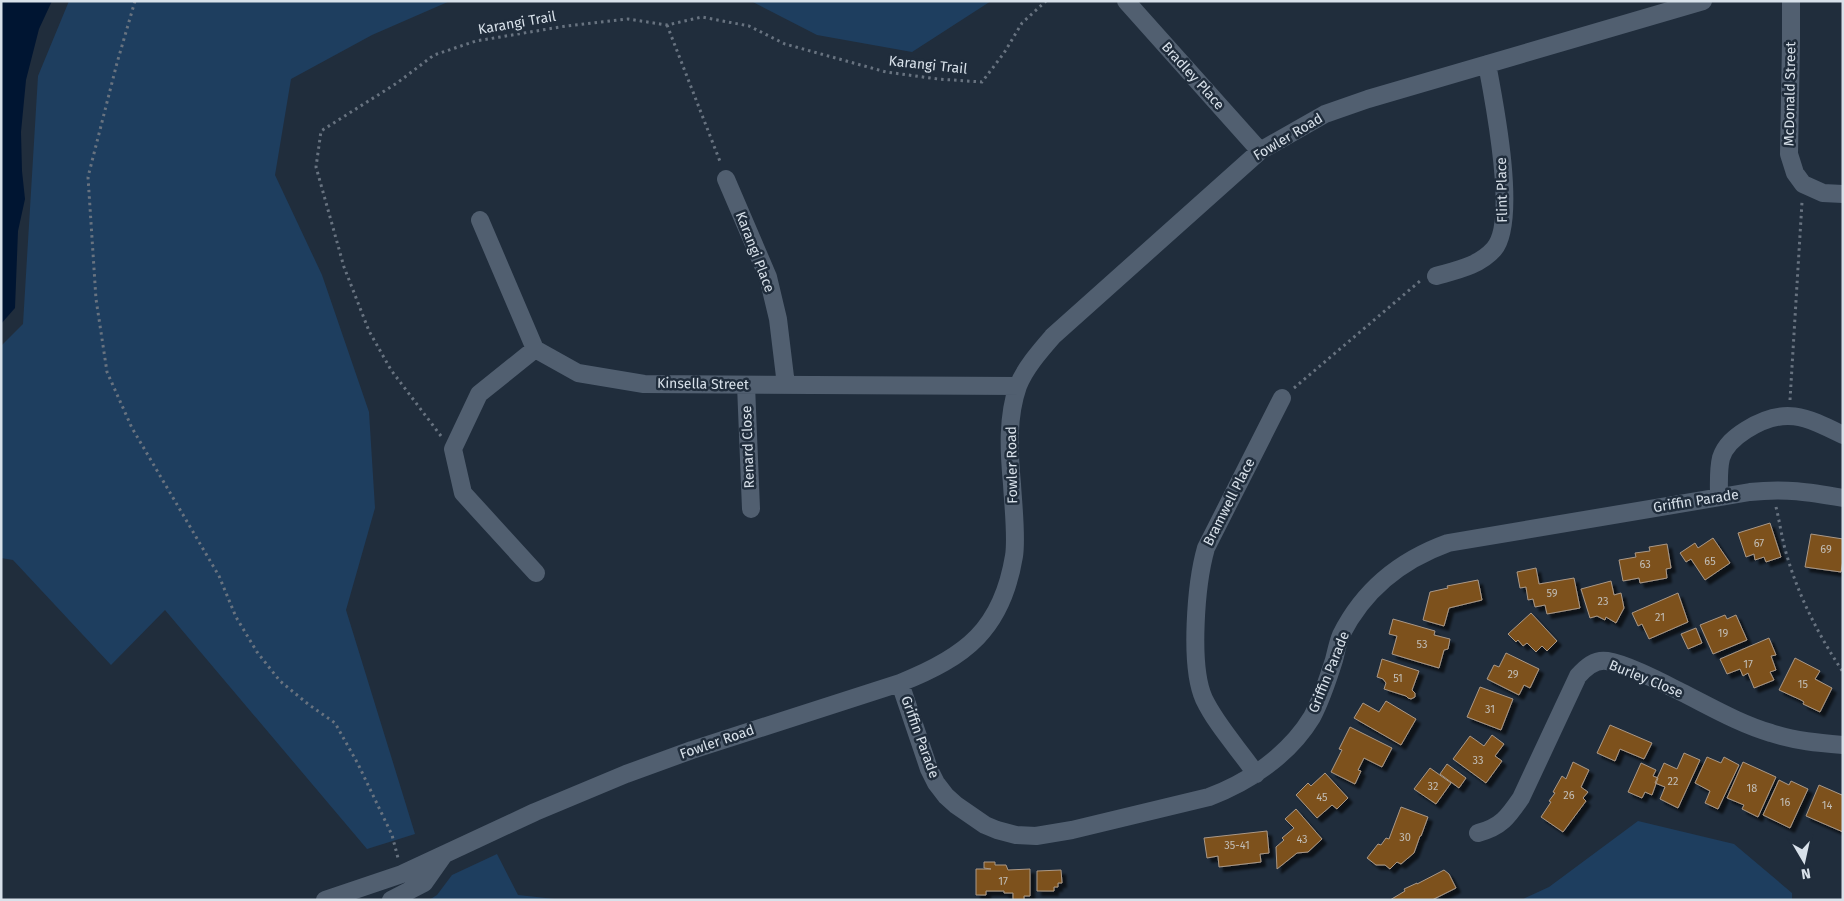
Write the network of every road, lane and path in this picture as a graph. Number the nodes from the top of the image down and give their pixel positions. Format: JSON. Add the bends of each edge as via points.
{"nodes":[{"id":1,"x":135,"y":1,"type":"edge"},
{"id":2,"x":1046,"y":1,"type":"edge"},
{"id":3,"x":1126,"y":1,"type":"edge"},
{"id":4,"x":1703,"y":1,"type":"edge"},
{"id":5,"x":1791,"y":1,"type":"edge"},
{"id":6,"x":667,"y":24,"type":"junction"},
{"id":7,"x":1487,"y":64,"type":"junction"},
{"id":8,"x":1260,"y":151,"type":"junction"},
{"id":9,"x":726,"y":179,"type":"joint"},
{"id":10,"x":1803,"y":184,"type":"junction"},
{"id":11,"x":1843,"y":194,"type":"edge"},
{"id":12,"x":480,"y":220,"type":"dead end"},
{"id":13,"x":1436,"y":276,"type":"joint"},
{"id":14,"x":535,"y":349,"type":"junction"},
{"id":15,"x":746,"y":385,"type":"junction"},
{"id":16,"x":786,"y":385,"type":"junction"},
{"id":17,"x":1018,"y":386,"type":"junction"},
{"id":18,"x":1282,"y":398,"type":"joint"},
{"id":19,"x":1789,"y":414,"type":"junction"},
{"id":20,"x":1843,"y":434,"type":"edge"},
{"id":21,"x":453,"y":449,"type":"junction"},
{"id":22,"x":1719,"y":497,"type":"junction"},
{"id":23,"x":1843,"y":498,"type":"edge"},
{"id":24,"x":750,"y":509,"type":"dead end"},
{"id":25,"x":1780,"y":523,"type":"dead end"},
{"id":26,"x":536,"y":573,"type":"dead end"},
{"id":27,"x":1843,"y":672,"type":"edge"},
{"id":28,"x":900,"y":683,"type":"junction"},
{"id":29,"x":1843,"y":745,"type":"edge"},
{"id":30,"x":1256,"y":774,"type":"junction"},
{"id":31,"x":1478,"y":832,"type":"dead end"},
{"id":32,"x":444,"y":855,"type":"junction"},
{"id":33,"x":402,"y":874,"type":"junction"},
{"id":34,"x":325,"y":900,"type":"edge"},
{"id":35,"x":391,"y":900,"type":"edge"}],
"edges":[{"from":1,"to":33,"type":"path","via":[[88,177],[96,299],[107,372],[132,428],[219,576],[236,617],[257,652],[280,681],[335,723],[392,834]]},
{"from":2,"to":6,"type":"path","name":"Karangi Trail","via":[[1022,23],[982,82],[886,72],[785,44],[749,26],[702,17]]},
{"from":3,"to":8,"type":"street","name":"Bradley Place"},
{"from":4,"to":7,"type":"street","name":"Fowler Road"},
{"from":5,"to":10,"type":"street","name":"McDonald Street","via":[[1788,154]]},
{"from":6,"to":9,"type":"path"},
{"from":6,"to":21,"type":"path","name":"Karangi Trail","via":[[628,19],[476,41],[434,55],[397,83],[321,131],[316,167],[344,267],[369,331],[390,370]]},
{"from":7,"to":8,"type":"street","name":"Fowler Road","via":[[1326,114]]},
{"from":7,"to":13,"type":"street","name":"Flint Place","via":[[1502,159],[1502,236],[1494,249],[1476,264]]},
{"from":8,"to":17,"type":"street","name":"Fowler Road","via":[[1052,336]]},
{"from":9,"to":16,"type":"street","name":"Karangi Place","via":[[768,277],[778,319]]},
{"from":10,"to":11,"type":"street","via":[[1823,193]]},
{"from":10,"to":19,"type":"path"},
{"from":12,"to":14,"type":"street"},
{"from":13,"to":18,"type":"path","via":[[1420,281]]},
{"from":14,"to":15,"type":"street","name":"Kinsella Street","via":[[578,374],[644,384]]},
{"from":14,"to":21,"type":"street","via":[[479,394]]},
{"from":15,"to":16,"type":"street","name":"Kinsella Street"},
{"from":15,"to":24,"type":"street","name":"Renard Close"},
{"from":16,"to":17,"type":"street","name":"Kinsella Street"},
{"from":17,"to":28,"type":"street","name":"Fowler Road","via":[[1011,416],[1009,448],[1014,554],[1003,600],[968,648]]},
{"from":18,"to":30,"type":"street","name":"Bramwell Place","via":[[1206,548],[1198,597],[1199,685],[1217,722]]},
{"from":19,"to":20,"type":"street"},
{"from":19,"to":22,"type":"street","via":[[1766,419],[1732,440],[1721,459]]},
{"from":21,"to":26,"type":"street","via":[[463,492]]},
{"from":22,"to":23,"type":"street","name":"Griffin Parade","via":[[1773,489]]},
{"from":22,"to":30,"type":"street","name":"Griffin Parade","via":[[1448,543],[1413,558],[1381,582],[1357,610],[1341,635],[1312,716],[1281,754]]},
{"from":25,"to":27,"type":"path","via":[[1787,556],[1805,604],[1825,645]]},
{"from":28,"to":30,"type":"street","name":"Griffin Parade","via":[[936,783],[956,805],[985,825],[1016,835],[1036,836],[1093,826],[1209,797]]},
{"from":28,"to":32,"type":"street","name":"Fowler Road","via":[[626,774]]},
{"from":29,"to":31,"type":"street","name":"Burley Close","via":[[1771,733],[1618,664],[1596,662],[1578,676],[1521,798],[1499,825]]},
{"from":32,"to":33,"type":"street","name":"Fowler Road"},
{"from":32,"to":35,"type":"street","via":[[424,883]]},
{"from":33,"to":34,"type":"street","name":"Fowler Road"}]}
